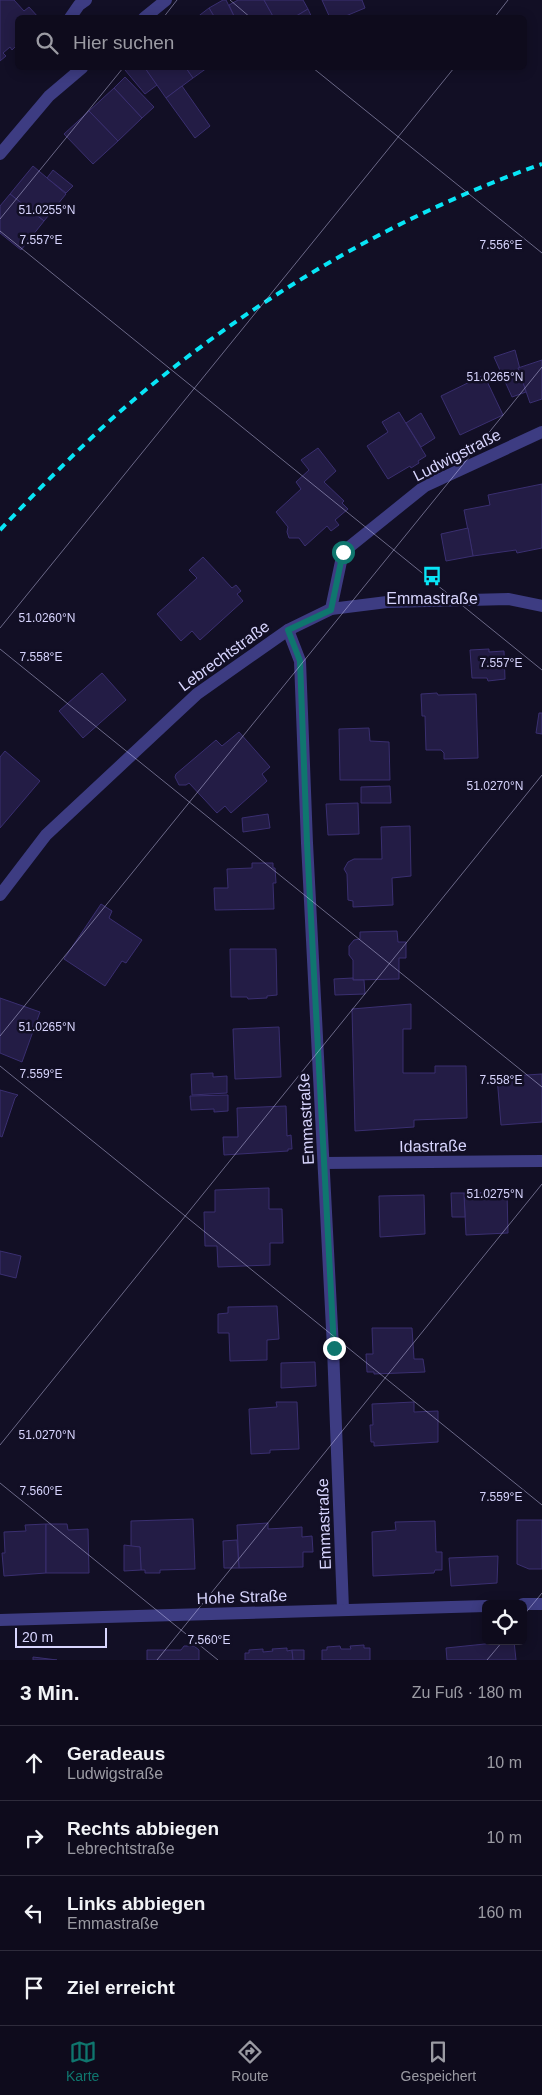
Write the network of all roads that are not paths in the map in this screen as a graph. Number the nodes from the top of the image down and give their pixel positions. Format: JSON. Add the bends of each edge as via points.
{"nodes":[{"id":1,"x":86,"y":0,"type":"edge"},
{"id":2,"x":166,"y":0,"type":"edge"},
{"id":3,"x":72,"y":15,"type":"edge"},
{"id":4,"x":148,"y":15,"type":"edge"},
{"id":5,"x":80,"y":70,"type":"edge"},
{"id":6,"x":0,"y":154,"type":"edge"},
{"id":7,"x":542,"y":432,"type":"edge"},
{"id":8,"x":542,"y":606,"type":"edge"},
{"id":9,"x":331,"y":610,"type":"junction"},
{"id":10,"x":288,"y":630,"type":"junction"},
{"id":11,"x":0,"y":895,"type":"edge"},
{"id":12,"x":542,"y":1161,"type":"edge"},
{"id":13,"x":324,"y":1163,"type":"junction"},
{"id":14,"x":527,"y":1604,"type":"edge"},
{"id":15,"x":542,"y":1604,"type":"edge"},
{"id":16,"x":482,"y":1606,"type":"edge"},
{"id":17,"x":343,"y":1609,"type":"junction"},
{"id":18,"x":0,"y":1620,"type":"edge"}],
"edges":[{"from":1,"to":3,"type":"street"},
{"from":2,"to":4,"type":"street"},
{"from":5,"to":6,"type":"street","via":[[48,96]]},
{"from":7,"to":9,"type":"street","name":"Ludwigstraße","via":[[425,486],[343,552]]},
{"from":8,"to":9,"type":"street","name":"Lebrechtstraße","via":[[501,600],[387,602]]},
{"from":9,"to":10,"type":"street","name":"Lebrechtstraße"},
{"from":10,"to":11,"type":"street","name":"Lebrechtstraße","via":[[197,694],[46,835]]},
{"from":10,"to":13,"type":"street","name":"Emmastraße","via":[[300,661]]},
{"from":12,"to":13,"type":"street","name":"Idastraße"},
{"from":13,"to":17,"type":"street","name":"Emmastraße"},
{"from":14,"to":15,"type":"street"},
{"from":16,"to":17,"type":"street","name":"Hohe Straße"},
{"from":17,"to":18,"type":"street","name":"Hohe Straße"}]}
